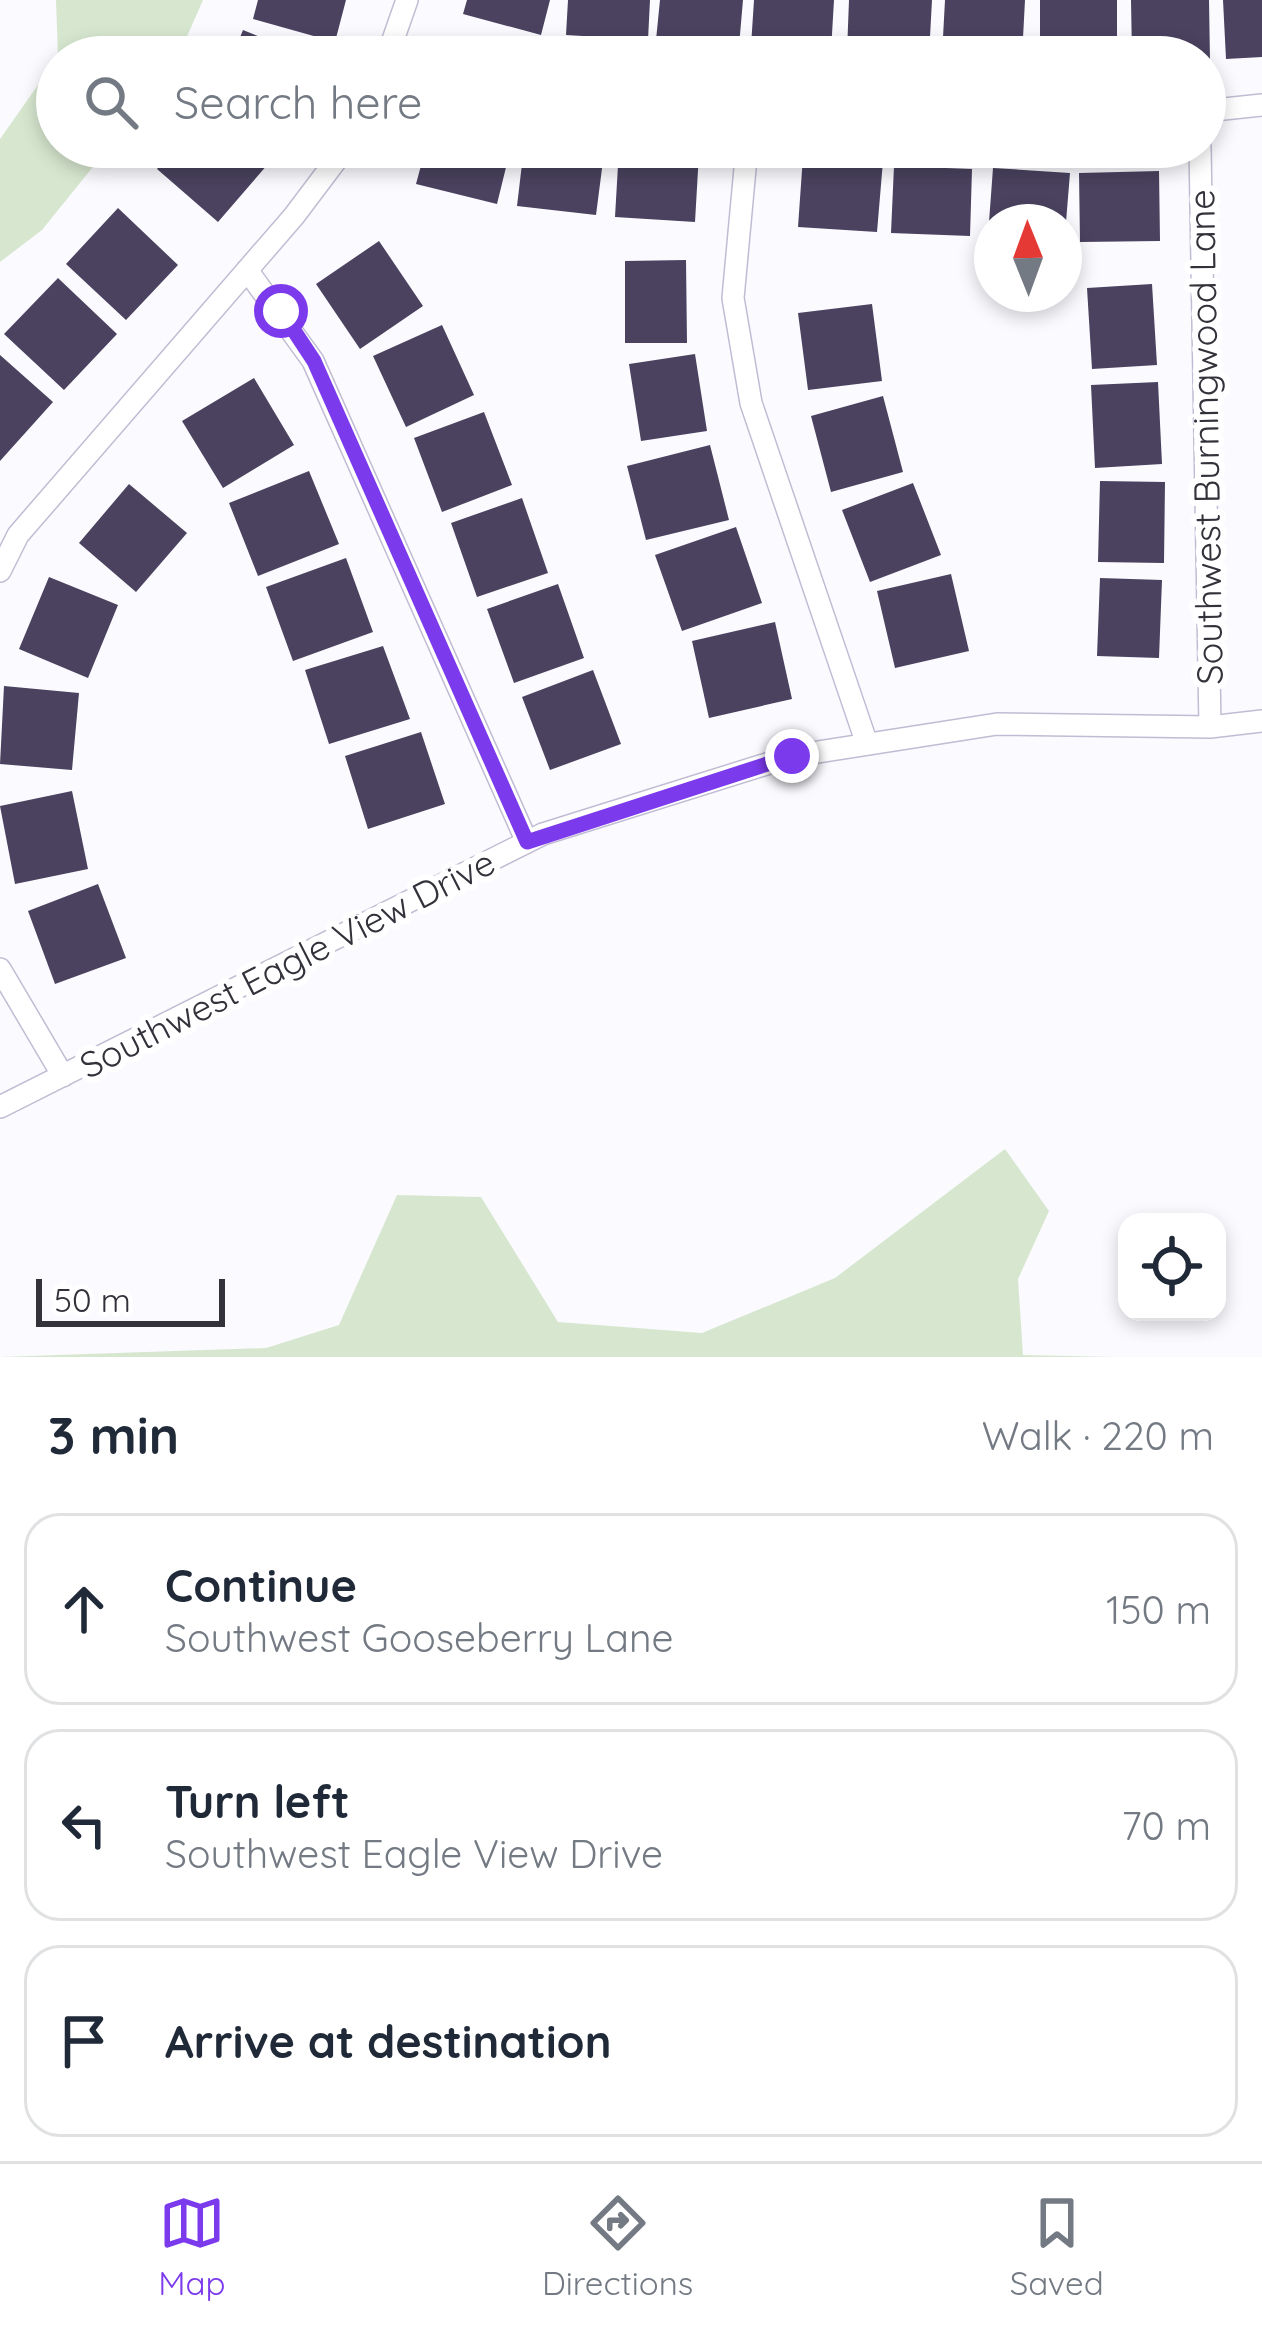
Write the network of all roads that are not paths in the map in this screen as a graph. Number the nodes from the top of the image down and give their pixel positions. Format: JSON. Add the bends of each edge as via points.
{"nodes":[{"id":1,"x":407,"y":0,"type":"edge"},
{"id":2,"x":398,"y":36,"type":"edge"},
{"id":3,"x":1262,"y":105,"type":"edge"},
{"id":4,"x":1226,"y":109,"type":"edge"},
{"id":5,"x":329,"y":168,"type":"edge"},
{"id":6,"x":745,"y":168,"type":"edge"},
{"id":7,"x":1200,"y":168,"type":"edge"},
{"id":8,"x":247,"y":270,"type":"junction"},
{"id":9,"x":0,"y":571,"type":"edge"},
{"id":10,"x":1262,"y":721,"type":"edge"},
{"id":11,"x":1210,"y":727,"type":"junction"},
{"id":12,"x":1262,"y":736,"type":"edge"},
{"id":13,"x":867,"y":744,"type":"junction"},
{"id":14,"x":527,"y":842,"type":"junction"},
{"id":15,"x":0,"y":969,"type":"edge"},
{"id":16,"x":63,"y":1076,"type":"junction"},
{"id":17,"x":0,"y":1107,"type":"edge"}],
"edges":[{"from":1,"to":2,"type":"street"},
{"from":3,"to":4,"type":"street"},
{"from":5,"to":8,"type":"street"},
{"from":6,"to":13,"type":"street","via":[[733,298],[751,403]]},
{"from":7,"to":11,"type":"street","name":"Southwest Burningwood Lane"},
{"from":8,"to":9,"type":"street","via":[[18,535]]},
{"from":8,"to":14,"type":"street","via":[[314,361]]},
{"from":10,"to":11,"type":"street","name":"Southwest Eagle View Drive"},
{"from":11,"to":12,"type":"street","name":"Southwest Eagle View Drive"},
{"from":11,"to":13,"type":"street","name":"Southwest Eagle View Drive","via":[[998,724]]},
{"from":13,"to":14,"type":"street","name":"Southwest Eagle View Drive","via":[[792,756]]},
{"from":14,"to":16,"type":"street","name":"Southwest Eagle View Drive"},
{"from":15,"to":16,"type":"street"},
{"from":16,"to":17,"type":"street","name":"Southwest Eagle View Drive"}]}
